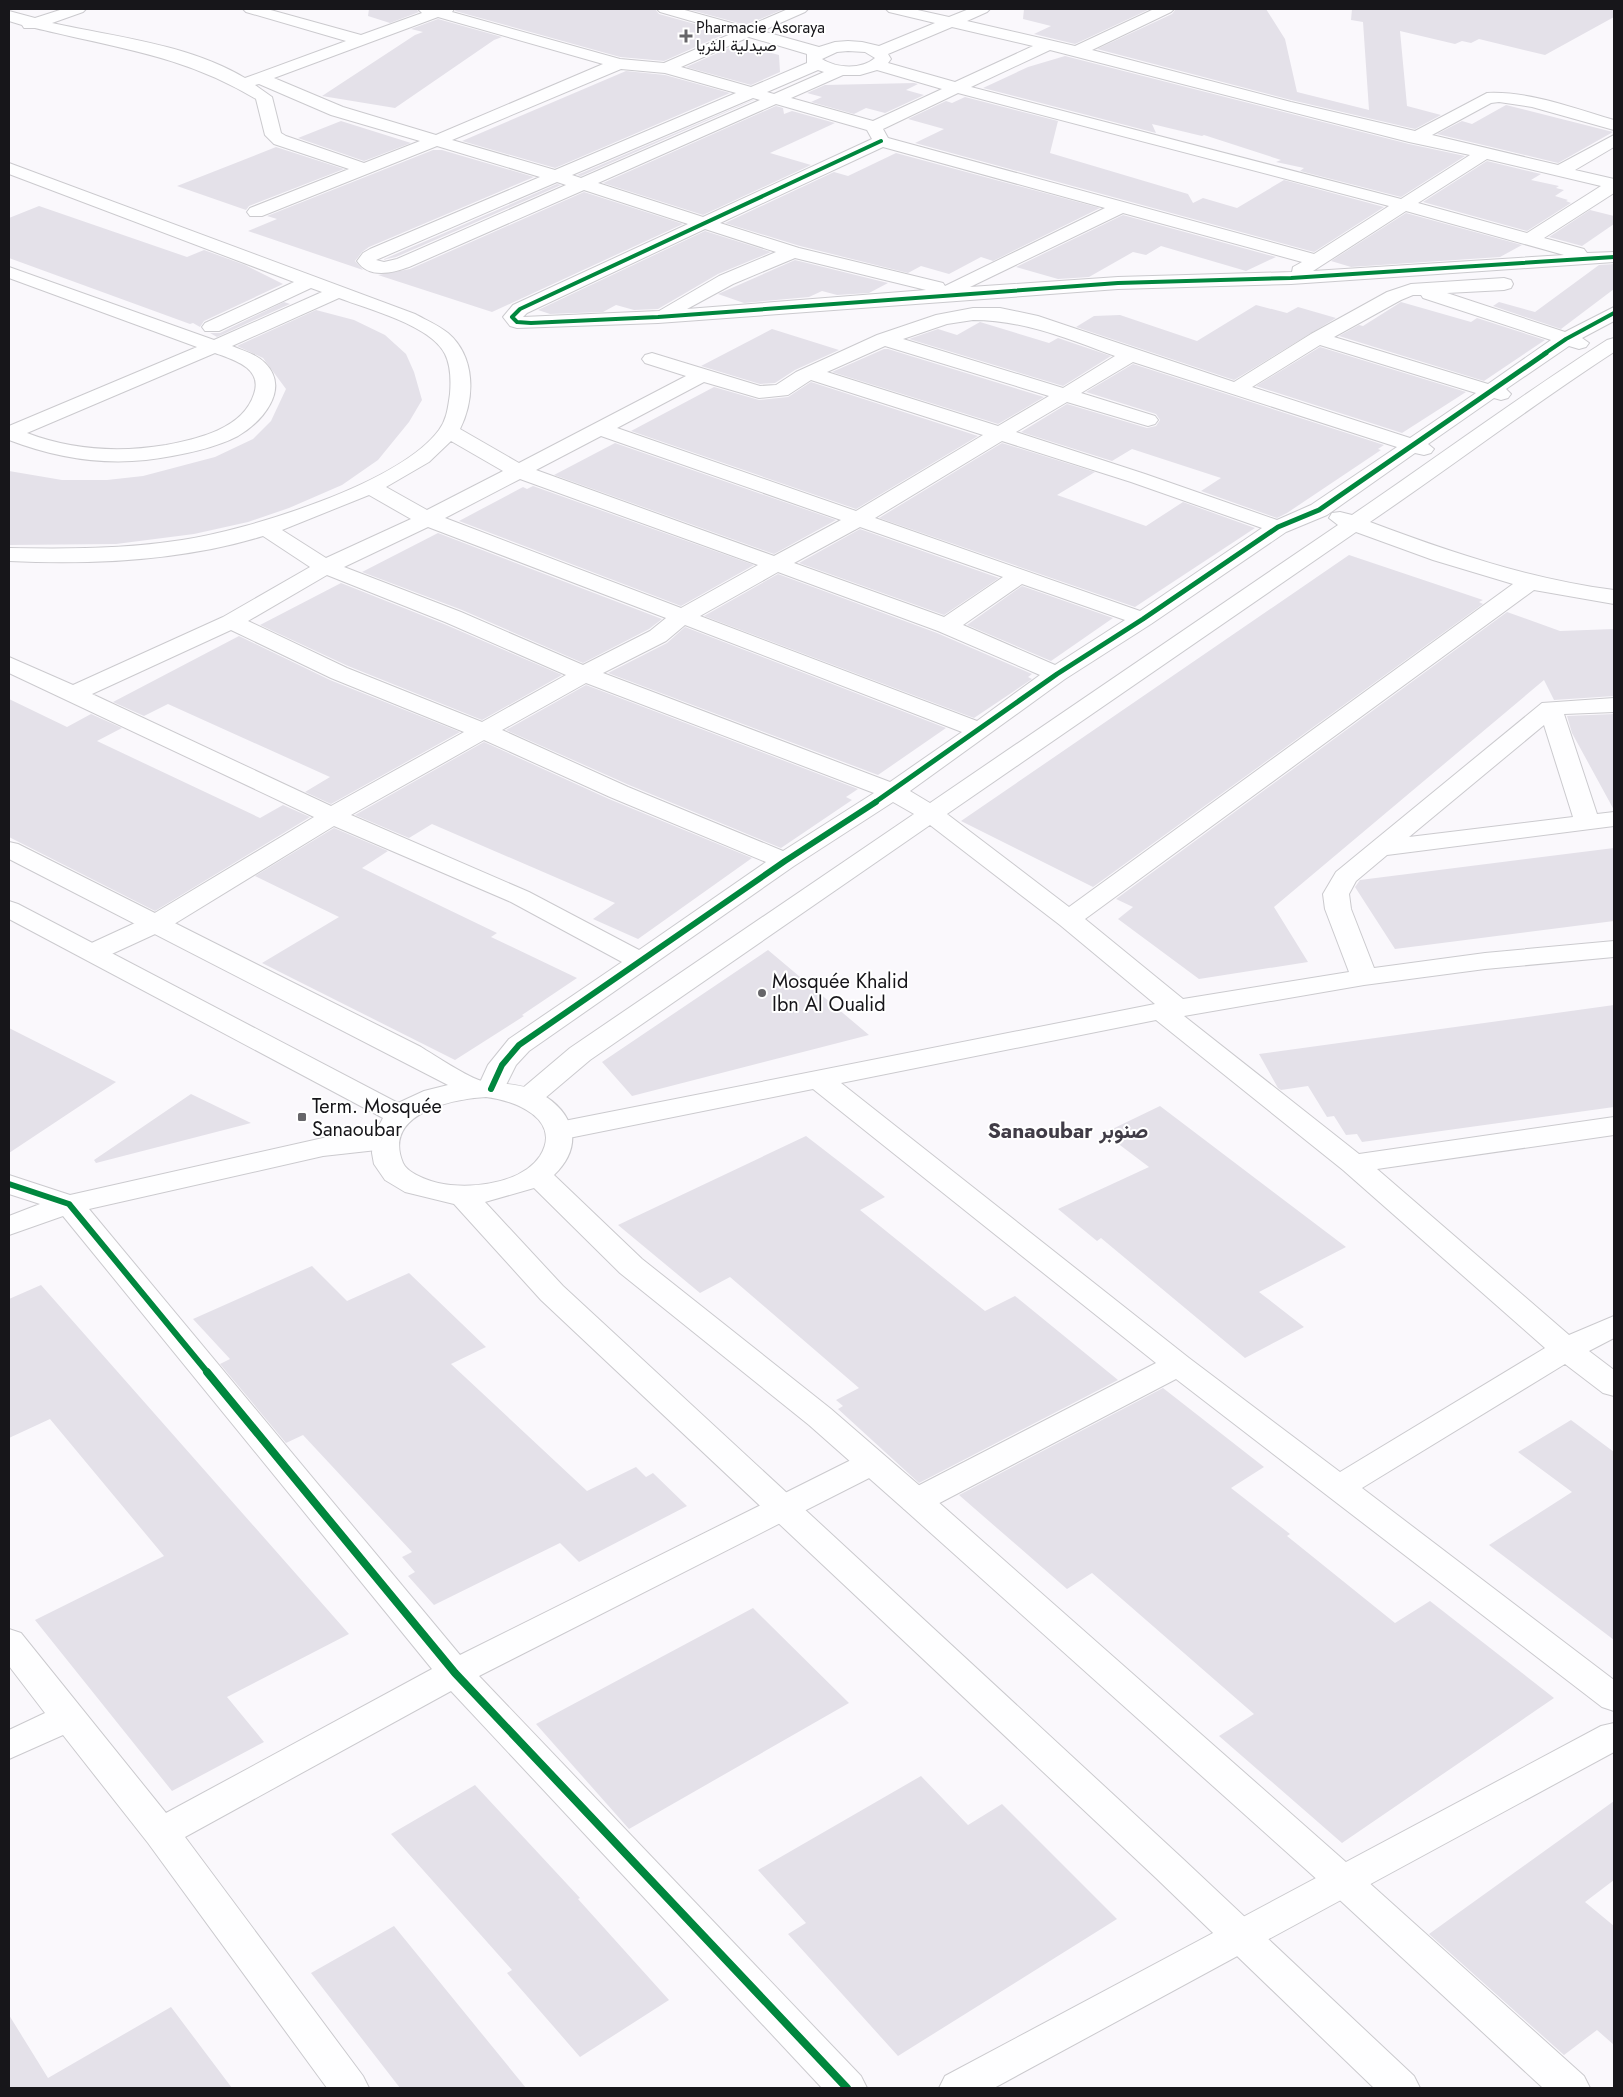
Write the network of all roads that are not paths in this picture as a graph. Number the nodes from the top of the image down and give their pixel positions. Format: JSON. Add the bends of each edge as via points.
{"nodes":[{"id":1,"x":78,"y":9,"type":"edge"},
{"id":2,"x":251,"y":9,"type":"edge"},
{"id":3,"x":665,"y":9,"type":"edge"},
{"id":4,"x":800,"y":9,"type":"edge"},
{"id":5,"x":894,"y":9,"type":"edge"},
{"id":6,"x":942,"y":9,"type":"edge"},
{"id":7,"x":982,"y":9,"type":"edge"},
{"id":8,"x":1166,"y":9,"type":"edge"},
{"id":9,"x":436,"y":10,"type":"edge"},
{"id":10,"x":9,"y":16,"type":"edge"},
{"id":11,"x":925,"y":16,"type":"junction"},
{"id":12,"x":952,"y":23,"type":"junction"},
{"id":13,"x":34,"y":24,"type":"junction"},
{"id":14,"x":747,"y":31,"type":"junction"},
{"id":15,"x":9,"y":32,"type":"edge"},
{"id":16,"x":361,"y":40,"type":"junction"},
{"id":17,"x":1047,"y":45,"type":"junction"},
{"id":18,"x":857,"y":46,"type":"junction"},
{"id":19,"x":1077,"y":50,"type":"junction"},
{"id":20,"x":818,"y":58,"type":"junction"},
{"id":21,"x":878,"y":59,"type":"junction"},
{"id":22,"x":619,"y":64,"type":"junction"},
{"id":23,"x":666,"y":68,"type":"junction"},
{"id":24,"x":841,"y":70,"type":"junction"},
{"id":25,"x":252,"y":81,"type":"junction"},
{"id":26,"x":956,"y":89,"type":"junction"},
{"id":27,"x":754,"y":92,"type":"junction"},
{"id":28,"x":777,"y":98,"type":"junction"},
{"id":29,"x":1614,"y":125,"type":"edge"},
{"id":30,"x":878,"y":134,"type":"junction"},
{"id":31,"x":1415,"y":138,"type":"junction"},
{"id":32,"x":438,"y":140,"type":"junction"},
{"id":33,"x":1614,"y":140,"type":"edge"},
{"id":34,"x":1483,"y":154,"type":"junction"},
{"id":35,"x":9,"y":168,"type":"edge"},
{"id":36,"x":365,"y":168,"type":"junction"},
{"id":37,"x":1562,"y":170,"type":"junction"},
{"id":38,"x":556,"y":176,"type":"junction"},
{"id":39,"x":583,"y":184,"type":"junction"},
{"id":40,"x":1614,"y":185,"type":"edge"},
{"id":41,"x":1404,"y":204,"type":"junction"},
{"id":42,"x":1121,"y":207,"type":"junction"},
{"id":43,"x":256,"y":212,"type":"dead end"},
{"id":44,"x":706,"y":224,"type":"junction"},
{"id":45,"x":1529,"y":238,"type":"junction"},
{"id":46,"x":794,"y":252,"type":"junction"},
{"id":47,"x":1315,"y":260,"type":"junction"},
{"id":48,"x":1609,"y":260,"type":"edge"},
{"id":49,"x":9,"y":272,"type":"edge"},
{"id":50,"x":1614,"y":272,"type":"edge"},
{"id":51,"x":1291,"y":278,"type":"junction"},
{"id":52,"x":308,"y":282,"type":"junction"},
{"id":53,"x":1504,"y":284,"type":"junction"},
{"id":54,"x":1411,"y":290,"type":"junction"},
{"id":55,"x":955,"y":291,"type":"junction"},
{"id":56,"x":338,"y":292,"type":"junction"},
{"id":57,"x":1468,"y":307,"type":"junction"},
{"id":58,"x":1614,"y":313,"type":"edge"},
{"id":59,"x":658,"y":317,"type":"junction"},
{"id":60,"x":190,"y":338,"type":"junction"},
{"id":61,"x":1318,"y":338,"type":"junction"},
{"id":62,"x":884,"y":339,"type":"junction"},
{"id":63,"x":1566,"y":339,"type":"junction"},
{"id":64,"x":214,"y":347,"type":"junction"},
{"id":65,"x":1611,"y":347,"type":"edge"},
{"id":66,"x":1131,"y":355,"type":"junction"},
{"id":67,"x":652,"y":359,"type":"dead end"},
{"id":68,"x":810,"y":373,"type":"junction"},
{"id":69,"x":702,"y":375,"type":"junction"},
{"id":70,"x":1236,"y":389,"type":"junction"},
{"id":71,"x":1489,"y":392,"type":"junction"},
{"id":72,"x":1068,"y":394,"type":"junction"},
{"id":73,"x":1529,"y":399,"type":"junction"},
{"id":74,"x":9,"y":413,"type":"edge"},
{"id":75,"x":1148,"y":420,"type":"dead end"},
{"id":76,"x":599,"y":428,"type":"junction"},
{"id":77,"x":449,"y":431,"type":"junction"},
{"id":78,"x":9,"y":433,"type":"edge"},
{"id":79,"x":998,"y":434,"type":"junction"},
{"id":80,"x":1410,"y":445,"type":"junction"},
{"id":81,"x":1451,"y":457,"type":"junction"},
{"id":82,"x":518,"y":471,"type":"junction"},
{"id":83,"x":372,"y":488,"type":"junction"},
{"id":84,"x":1319,"y":510,"type":"junction"},
{"id":85,"x":427,"y":519,"type":"junction"},
{"id":86,"x":858,"y":519,"type":"junction"},
{"id":87,"x":1354,"y":523,"type":"junction"},
{"id":88,"x":1278,"y":527,"type":"junction"},
{"id":89,"x":265,"y":528,"type":"junction"},
{"id":90,"x":9,"y":554,"type":"edge"},
{"id":91,"x":776,"y":565,"type":"junction"},
{"id":92,"x":325,"y":567,"type":"junction"},
{"id":93,"x":1022,"y":575,"type":"junction"},
{"id":94,"x":1529,"y":583,"type":"junction"},
{"id":95,"x":1614,"y":598,"type":"edge"},
{"id":96,"x":682,"y":616,"type":"junction"},
{"id":97,"x":1143,"y":619,"type":"junction"},
{"id":98,"x":231,"y":622,"type":"junction"},
{"id":99,"x":946,"y":626,"type":"junction"},
{"id":100,"x":9,"y":664,"type":"edge"},
{"id":101,"x":584,"y":674,"type":"junction"},
{"id":102,"x":1057,"y":674,"type":"junction"},
{"id":103,"x":73,"y":694,"type":"junction"},
{"id":104,"x":1614,"y":705,"type":"edge"},
{"id":105,"x":1550,"y":708,"type":"junction"},
{"id":106,"x":979,"y":730,"type":"junction"},
{"id":107,"x":484,"y":731,"type":"junction"},
{"id":108,"x":892,"y":791,"type":"junction"},
{"id":109,"x":930,"y":813,"type":"junction"},
{"id":110,"x":332,"y":816,"type":"junction"},
{"id":111,"x":1614,"y":819,"type":"edge"},
{"id":112,"x":1587,"y":822,"type":"junction"},
{"id":113,"x":1380,"y":848,"type":"junction"},
{"id":114,"x":9,"y":849,"type":"edge"},
{"id":115,"x":785,"y":862,"type":"junction"},
{"id":116,"x":9,"y":909,"type":"edge"},
{"id":117,"x":1069,"y":919,"type":"junction"},
{"id":118,"x":157,"y":923,"type":"junction"},
{"id":119,"x":1614,"y":949,"type":"edge"},
{"id":120,"x":94,"y":952,"type":"junction"},
{"id":121,"x":642,"y":962,"type":"junction"},
{"id":122,"x":1364,"y":977,"type":"junction"},
{"id":123,"x":1170,"y":1010,"type":"junction"},
{"id":124,"x":818,"y":1080,"type":"junction"},
{"id":125,"x":484,"y":1089,"type":"junction"},
{"id":126,"x":528,"y":1098,"type":"junction"},
{"id":127,"x":400,"y":1116,"type":"junction"},
{"id":128,"x":1614,"y":1126,"type":"edge"},
{"id":129,"x":559,"y":1131,"type":"junction"},
{"id":130,"x":385,"y":1142,"type":"junction"},
{"id":131,"x":1353,"y":1164,"type":"junction"},
{"id":132,"x":537,"y":1175,"type":"junction"},
{"id":133,"x":9,"y":1184,"type":"edge"},
{"id":134,"x":463,"y":1196,"type":"junction"},
{"id":135,"x":68,"y":1204,"type":"junction"},
{"id":136,"x":9,"y":1226,"type":"edge"},
{"id":137,"x":1614,"y":1326,"type":"edge"},
{"id":138,"x":1566,"y":1349,"type":"junction"},
{"id":139,"x":1178,"y":1365,"type":"junction"},
{"id":140,"x":1614,"y":1386,"type":"edge"},
{"id":141,"x":872,"y":1463,"type":"junction"},
{"id":142,"x":1340,"y":1487,"type":"junction"},
{"id":143,"x":916,"y":1501,"type":"junction"},
{"id":144,"x":782,"y":1508,"type":"junction"},
{"id":145,"x":9,"y":1642,"type":"edge"},
{"id":146,"x":455,"y":1673,"type":"junction"},
{"id":147,"x":1614,"y":1698,"type":"edge"},
{"id":148,"x":68,"y":1717,"type":"junction"},
{"id":149,"x":1614,"y":1736,"type":"edge"},
{"id":150,"x":9,"y":1746,"type":"edge"},
{"id":151,"x":161,"y":1834,"type":"junction"},
{"id":152,"x":1343,"y":1881,"type":"junction"},
{"id":153,"x":1241,"y":1936,"type":"junction"},
{"id":154,"x":349,"y":2088,"type":"edge"},
{"id":155,"x":847,"y":2088,"type":"edge"},
{"id":156,"x":959,"y":2088,"type":"edge"},
{"id":157,"x":1400,"y":2088,"type":"edge"},
{"id":158,"x":1570,"y":2088,"type":"edge"}],
"edges":[{"from":1,"to":13,"type":"street"},
{"from":2,"to":16,"type":"street"},
{"from":3,"to":14,"type":"street"},
{"from":4,"to":14,"type":"street"},
{"from":5,"to":11,"type":"street"},
{"from":6,"to":11,"type":"street"},
{"from":7,"to":12,"type":"street"},
{"from":8,"to":19,"type":"street"},
{"from":9,"to":16,"type":"street"},
{"from":9,"to":22,"type":"street"},
{"from":10,"to":13,"type":"street"},
{"from":11,"to":12,"type":"street"},
{"from":11,"to":18,"type":"street"},
{"from":12,"to":17,"type":"street"},
{"from":12,"to":21,"type":"street"},
{"from":13,"to":15,"type":"street"},
{"from":13,"to":25,"type":"street","via":[[177,56]]},
{"from":14,"to":20,"type":"street"},
{"from":14,"to":23,"type":"street"},
{"from":16,"to":25,"type":"street"},
{"from":17,"to":19,"type":"street"},
{"from":17,"to":26,"type":"street"},
{"from":18,"to":20,"type":"street","via":[[835,47]]},
{"from":18,"to":21,"type":"street"},
{"from":19,"to":31,"type":"street"},
{"from":20,"to":24,"type":"street"},
{"from":20,"to":27,"type":"street"},
{"from":21,"to":24,"type":"street","via":[[857,70]]},
{"from":21,"to":26,"type":"street"},
{"from":22,"to":23,"type":"street"},
{"from":22,"to":32,"type":"street","via":[[530,98]]},
{"from":23,"to":27,"type":"street"},
{"from":24,"to":28,"type":"street"},
{"from":25,"to":32,"type":"street","via":[[338,111]]},
{"from":25,"to":36,"type":"street","via":[[264,97],[273,135]]},
{"from":26,"to":30,"type":"street"},
{"from":26,"to":41,"type":"street"},
{"from":27,"to":28,"type":"street"},
{"from":27,"to":38,"type":"street"},
{"from":28,"to":30,"type":"street"},
{"from":28,"to":39,"type":"street"},
{"from":29,"to":31,"type":"street","via":[[1493,97]]},
{"from":30,"to":42,"type":"street"},
{"from":30,"to":44,"type":"street"},
{"from":31,"to":34,"type":"street"},
{"from":32,"to":36,"type":"street"},
{"from":32,"to":38,"type":"street"},
{"from":33,"to":37,"type":"street"},
{"from":34,"to":37,"type":"street"},
{"from":34,"to":41,"type":"street"},
{"from":35,"to":52,"type":"street"},
{"from":36,"to":43,"type":"street"},
{"from":37,"to":40,"type":"street"},
{"from":38,"to":39,"type":"street"},
{"from":38,"to":39,"type":"street","via":[[376,253],[366,262],[380,268],[403,263]]},
{"from":39,"to":44,"type":"street"},
{"from":40,"to":45,"type":"street"},
{"from":41,"to":45,"type":"street"},
{"from":41,"to":47,"type":"street"},
{"from":42,"to":47,"type":"street"},
{"from":42,"to":55,"type":"street"},
{"from":44,"to":46,"type":"street"},
{"from":44,"to":59,"type":"street","via":[[520,309],[512,317],[517,322],[531,323]]},
{"from":45,"to":48,"type":"street"},
{"from":46,"to":55,"type":"street"},
{"from":46,"to":59,"type":"street","via":[[726,280]]},
{"from":47,"to":51,"type":"street"},
{"from":48,"to":51,"type":"street"},
{"from":49,"to":60,"type":"street"},
{"from":50,"to":53,"type":"street"},
{"from":51,"to":55,"type":"street"},
{"from":52,"to":56,"type":"street"},
{"from":52,"to":60,"type":"street"},
{"from":53,"to":54,"type":"street"},
{"from":53,"to":57,"type":"street","via":[[1486,289]]},
{"from":54,"to":57,"type":"street","via":[[1437,295]]},
{"from":54,"to":61,"type":"street"},
{"from":55,"to":59,"type":"street"},
{"from":56,"to":64,"type":"street"},
{"from":56,"to":77,"type":"street","via":[[426,327],[455,351],[461,369],[460,392],[456,417]]},
{"from":57,"to":63,"type":"street"},
{"from":58,"to":63,"type":"street"},
{"from":60,"to":64,"type":"street"},
{"from":60,"to":74,"type":"street"},
{"from":61,"to":70,"type":"street"},
{"from":61,"to":71,"type":"street"},
{"from":62,"to":66,"type":"street","via":[[944,319],[1000,314],[1030,320]]},
{"from":62,"to":68,"type":"street"},
{"from":62,"to":72,"type":"street"},
{"from":63,"to":65,"type":"street"},
{"from":63,"to":71,"type":"street"},
{"from":64,"to":78,"type":"street"},
{"from":64,"to":78,"type":"street","via":[[253,363],[263,372],[267,382],[260,408],[249,420],[220,436],[180,448],[126,456],[52,448]]},
{"from":65,"to":73,"type":"street"},
{"from":66,"to":70,"type":"street"},
{"from":66,"to":72,"type":"street"},
{"from":67,"to":69,"type":"street"},
{"from":68,"to":69,"type":"street","via":[[781,391],[759,392]]},
{"from":68,"to":79,"type":"street"},
{"from":69,"to":76,"type":"street"},
{"from":70,"to":80,"type":"street"},
{"from":71,"to":73,"type":"street"},
{"from":71,"to":80,"type":"street"},
{"from":72,"to":75,"type":"street"},
{"from":72,"to":79,"type":"street"},
{"from":73,"to":81,"type":"street"},
{"from":76,"to":82,"type":"street"},
{"from":76,"to":86,"type":"street"},
{"from":77,"to":82,"type":"street"},
{"from":77,"to":83,"type":"street","via":[[441,442],[392,478]]},
{"from":79,"to":86,"type":"street"},
{"from":79,"to":88,"type":"street"},
{"from":80,"to":81,"type":"street"},
{"from":80,"to":84,"type":"street"},
{"from":81,"to":87,"type":"street"},
{"from":82,"to":85,"type":"street"},
{"from":82,"to":91,"type":"street"},
{"from":83,"to":85,"type":"street"},
{"from":83,"to":89,"type":"street"},
{"from":84,"to":87,"type":"street"},
{"from":84,"to":88,"type":"street"},
{"from":85,"to":92,"type":"street"},
{"from":85,"to":96,"type":"street"},
{"from":86,"to":91,"type":"street"},
{"from":86,"to":93,"type":"street"},
{"from":87,"to":94,"type":"street"},
{"from":87,"to":109,"type":"street"},
{"from":88,"to":97,"type":"street"},
{"from":89,"to":90,"type":"street","via":[[180,546],[102,554]]},
{"from":89,"to":92,"type":"street"},
{"from":91,"to":96,"type":"street"},
{"from":91,"to":99,"type":"street"},
{"from":92,"to":98,"type":"street"},
{"from":92,"to":101,"type":"street","via":[[453,617]]},
{"from":93,"to":97,"type":"street"},
{"from":93,"to":99,"type":"street"},
{"from":94,"to":95,"type":"street"},
{"from":94,"to":117,"type":"street"},
{"from":96,"to":101,"type":"street","via":[[658,636]]},
{"from":96,"to":106,"type":"street"},
{"from":97,"to":102,"type":"street"},
{"from":98,"to":103,"type":"street"},
{"from":98,"to":107,"type":"street","via":[[339,673]]},
{"from":99,"to":102,"type":"street"},
{"from":100,"to":103,"type":"street"},
{"from":101,"to":107,"type":"street"},
{"from":101,"to":108,"type":"street"},
{"from":102,"to":106,"type":"street"},
{"from":103,"to":110,"type":"street"},
{"from":104,"to":105,"type":"street"},
{"from":105,"to":112,"type":"street"},
{"from":105,"to":113,"type":"street"},
{"from":106,"to":108,"type":"street"},
{"from":107,"to":110,"type":"street"},
{"from":107,"to":115,"type":"street"},
{"from":108,"to":109,"type":"street"},
{"from":108,"to":115,"type":"street"},
{"from":109,"to":117,"type":"street"},
{"from":109,"to":126,"type":"street","via":[[580,1054]]},
{"from":110,"to":118,"type":"street"},
{"from":110,"to":121,"type":"street","via":[[520,896]]},
{"from":111,"to":112,"type":"street"},
{"from":112,"to":113,"type":"street"},
{"from":113,"to":122,"type":"street","via":[[1345,877],[1336,894],[1338,909]]},
{"from":114,"to":118,"type":"street"},
{"from":115,"to":121,"type":"street"},
{"from":116,"to":120,"type":"street"},
{"from":117,"to":123,"type":"street"},
{"from":118,"to":120,"type":"street"},
{"from":118,"to":125,"type":"street","via":[[370,1034]]},
{"from":119,"to":122,"type":"street","via":[[1485,960]]},
{"from":120,"to":127,"type":"street"},
{"from":121,"to":125,"type":"street","via":[[519,1045],[506,1057]]},
{"from":122,"to":123,"type":"street"},
{"from":123,"to":124,"type":"street"},
{"from":123,"to":131,"type":"street"},
{"from":124,"to":129,"type":"street"},
{"from":124,"to":139,"type":"street"},
{"from":125,"to":126,"type":"street"},
{"from":125,"to":127,"type":"street","via":[[433,1097],[414,1105]]},
{"from":126,"to":129,"type":"street","via":[[543,1107]]},
{"from":127,"to":130,"type":"street","via":[[390,1128]]},
{"from":128,"to":131,"type":"street"},
{"from":129,"to":132,"type":"street","via":[[559,1146],[551,1161]]},
{"from":130,"to":134,"type":"street","via":[[386,1158],[396,1173],[407,1181],[436,1193]]},
{"from":130,"to":135,"type":"street","via":[[323,1147]]},
{"from":131,"to":138,"type":"street"},
{"from":132,"to":134,"type":"street","via":[[503,1191]]},
{"from":132,"to":141,"type":"street","via":[[631,1266],[820,1417]]},
{"from":133,"to":135,"type":"street"},
{"from":134,"to":144,"type":"street","via":[[552,1293]]},
{"from":135,"to":136,"type":"street"},
{"from":135,"to":146,"type":"street"},
{"from":137,"to":138,"type":"street"},
{"from":138,"to":140,"type":"street"},
{"from":138,"to":142,"type":"street"},
{"from":139,"to":142,"type":"street"},
{"from":139,"to":143,"type":"street"},
{"from":141,"to":143,"type":"street"},
{"from":141,"to":144,"type":"street"},
{"from":142,"to":147,"type":"street"},
{"from":143,"to":152,"type":"street"},
{"from":144,"to":146,"type":"street"},
{"from":144,"to":153,"type":"street"},
{"from":145,"to":148,"type":"street"},
{"from":146,"to":151,"type":"street"},
{"from":146,"to":155,"type":"street"},
{"from":148,"to":150,"type":"street"},
{"from":148,"to":151,"type":"street"},
{"from":149,"to":152,"type":"street"},
{"from":151,"to":154,"type":"street"},
{"from":152,"to":153,"type":"street"},
{"from":152,"to":158,"type":"street"},
{"from":153,"to":156,"type":"street"},
{"from":153,"to":157,"type":"street"}]}
